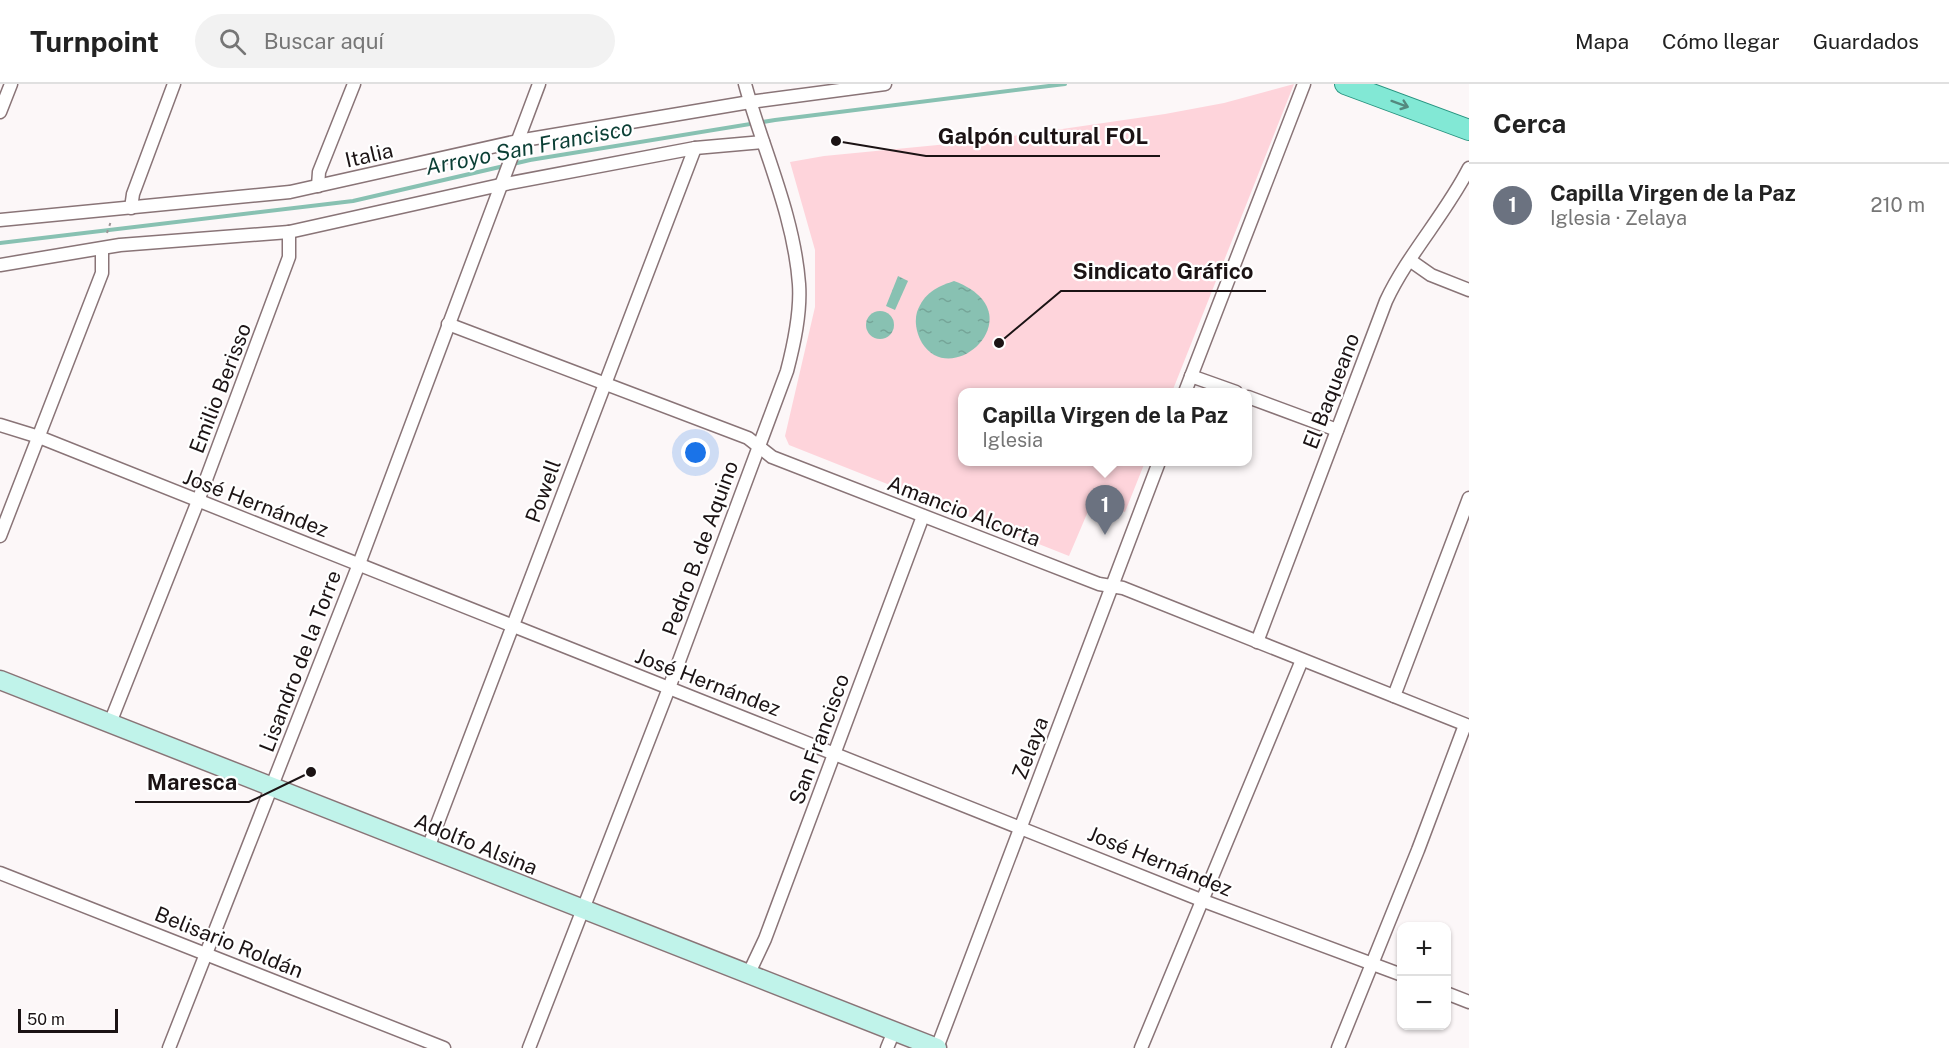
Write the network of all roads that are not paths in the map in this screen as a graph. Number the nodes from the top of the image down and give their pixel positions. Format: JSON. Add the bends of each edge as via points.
{"nodes":[{"id":1,"x":11,"y":84,"type":"edge"},
{"id":2,"x":174,"y":84,"type":"edge"},
{"id":3,"x":354,"y":84,"type":"edge"},
{"id":4,"x":539,"y":84,"type":"edge"},
{"id":5,"x":746,"y":84,"type":"edge"},
{"id":6,"x":885,"y":84,"type":"edge"},
{"id":7,"x":1304,"y":84,"type":"edge"},
{"id":8,"x":1345,"y":84,"type":"edge"},
{"id":9,"x":751,"y":106,"type":"junction"},
{"id":10,"x":0,"y":112,"type":"edge"},
{"id":11,"x":1469,"y":130,"type":"edge"},
{"id":12,"x":762,"y":136,"type":"junction"},
{"id":13,"x":516,"y":147,"type":"junction"},
{"id":14,"x":695,"y":148,"type":"junction"},
{"id":15,"x":1469,"y":168,"type":"edge"},
{"id":16,"x":503,"y":180,"type":"junction"},
{"id":17,"x":318,"y":186,"type":"junction"},
{"id":18,"x":131,"y":208,"type":"junction"},
{"id":19,"x":0,"y":220,"type":"edge"},
{"id":20,"x":289,"y":232,"type":"junction"},
{"id":21,"x":104,"y":245,"type":"junction"},
{"id":22,"x":1411,"y":261,"type":"junction"},
{"id":23,"x":0,"y":266,"type":"edge"},
{"id":24,"x":1469,"y":290,"type":"edge"},
{"id":25,"x":448,"y":324,"type":"junction"},
{"id":26,"x":1191,"y":376,"type":"junction"},
{"id":27,"x":604,"y":383,"type":"junction"},
{"id":28,"x":1187,"y":388,"type":"edge"},
{"id":29,"x":1223,"y":388,"type":"edge"},
{"id":30,"x":1252,"y":398,"type":"edge"},
{"id":31,"x":0,"y":425,"type":"edge"},
{"id":32,"x":1337,"y":430,"type":"junction"},
{"id":33,"x":39,"y":437,"type":"junction"},
{"id":34,"x":759,"y":445,"type":"junction"},
{"id":35,"x":1157,"y":466,"type":"edge"},
{"id":36,"x":1469,"y":498,"type":"edge"},
{"id":37,"x":198,"y":501,"type":"junction"},
{"id":38,"x":923,"y":516,"type":"junction"},
{"id":39,"x":0,"y":536,"type":"edge"},
{"id":40,"x":358,"y":564,"type":"junction"},
{"id":41,"x":1112,"y":586,"type":"junction"},
{"id":42,"x":513,"y":627,"type":"junction"},
{"id":43,"x":1257,"y":642,"type":"junction"},
{"id":44,"x":1302,"y":660,"type":"junction"},
{"id":45,"x":0,"y":680,"type":"edge"},
{"id":46,"x":669,"y":688,"type":"junction"},
{"id":47,"x":1394,"y":696,"type":"junction"},
{"id":48,"x":110,"y":723,"type":"junction"},
{"id":49,"x":1467,"y":725,"type":"edge"},
{"id":50,"x":836,"y":753,"type":"junction"},
{"id":51,"x":271,"y":787,"type":"junction"},
{"id":52,"x":1021,"y":826,"type":"junction"},
{"id":53,"x":429,"y":848,"type":"junction"},
{"id":54,"x":0,"y":873,"type":"edge"},
{"id":55,"x":1202,"y":900,"type":"junction"},
{"id":56,"x":583,"y":911,"type":"junction"},
{"id":57,"x":205,"y":954,"type":"junction"},
{"id":58,"x":1372,"y":963,"type":"junction"},
{"id":59,"x":1397,"y":973,"type":"edge"},
{"id":60,"x":748,"y":975,"type":"junction"},
{"id":61,"x":1451,"y":995,"type":"edge"},
{"id":62,"x":1469,"y":1002,"type":"edge"},
{"id":63,"x":891,"y":1040,"type":"edge"},
{"id":64,"x":169,"y":1048,"type":"edge"},
{"id":65,"x":444,"y":1048,"type":"edge"},
{"id":66,"x":529,"y":1048,"type":"edge"},
{"id":67,"x":937,"y":1048,"type":"edge"},
{"id":68,"x":1141,"y":1048,"type":"edge"},
{"id":69,"x":1338,"y":1048,"type":"edge"}],
"edges":[{"from":1,"to":10,"type":"street"},
{"from":2,"to":18,"type":"street"},
{"from":3,"to":17,"type":"street"},
{"from":4,"to":13,"type":"street","name":"Lisandro de la Torre"},
{"from":5,"to":9,"type":"street","name":"Pedro B. de Aquino"},
{"from":6,"to":9,"type":"street","name":"Italia"},
{"from":7,"to":26,"type":"street"},
{"from":8,"to":11,"type":"main road","one_way":true},
{"from":9,"to":12,"type":"street","name":"Pedro B. de Aquino"},
{"from":9,"to":13,"type":"street","name":"Italia"},
{"from":12,"to":14,"type":"street"},
{"from":12,"to":34,"type":"street","name":"Pedro B. de Aquino","via":[[785,213],[799,286],[794,346]]},
{"from":13,"to":16,"type":"street","name":"Lisandro de la Torre"},
{"from":13,"to":17,"type":"street","name":"Italia"},
{"from":14,"to":16,"type":"street"},
{"from":14,"to":27,"type":"street","name":"Powell"},
{"from":15,"to":22,"type":"street","name":"El Baqueano"},
{"from":16,"to":20,"type":"street"},
{"from":16,"to":25,"type":"street","name":"Lisandro de la Torre"},
{"from":17,"to":18,"type":"street","name":"Italia"},
{"from":18,"to":19,"type":"street","name":"Italia"},
{"from":20,"to":21,"type":"street"},
{"from":20,"to":37,"type":"street","name":"Emilio Berisso","via":[[289,257]]},
{"from":21,"to":23,"type":"street"},
{"from":21,"to":33,"type":"street","via":[[102,273]]},
{"from":22,"to":24,"type":"street","via":[[1431,275]]},
{"from":22,"to":32,"type":"street","name":"El Baqueano","via":[[1386,302]]},
{"from":25,"to":27,"type":"street","name":"Amancio Alcorta"},
{"from":25,"to":40,"type":"street","name":"Lisandro de la Torre"},
{"from":26,"to":28,"type":"street"},
{"from":26,"to":29,"type":"street"},
{"from":27,"to":34,"type":"street","name":"Amancio Alcorta"},
{"from":27,"to":42,"type":"street","name":"Powell"},
{"from":30,"to":32,"type":"street"},
{"from":31,"to":33,"type":"street","name":"José Hernández"},
{"from":32,"to":43,"type":"street","name":"El Baqueano"},
{"from":33,"to":37,"type":"street","name":"José Hernández"},
{"from":33,"to":39,"type":"street"},
{"from":34,"to":38,"type":"street","name":"Amancio Alcorta","via":[[772,457]]},
{"from":34,"to":46,"type":"street","name":"Pedro B. de Aquino"},
{"from":35,"to":41,"type":"street","name":"Zelaya"},
{"from":36,"to":47,"type":"street"},
{"from":37,"to":40,"type":"street","name":"José Hernández"},
{"from":37,"to":48,"type":"street","name":"Emilio Berisso"},
{"from":38,"to":41,"type":"street","name":"Amancio Alcorta"},
{"from":38,"to":50,"type":"street","name":"San Francisco"},
{"from":40,"to":42,"type":"street","name":"José Hernández"},
{"from":40,"to":51,"type":"street","name":"Lisandro de la Torre"},
{"from":41,"to":43,"type":"street","name":"Amancio Alcorta"},
{"from":41,"to":52,"type":"street","name":"Zelaya"},
{"from":42,"to":46,"type":"street","name":"José Hernández"},
{"from":42,"to":53,"type":"street","name":"Powell"},
{"from":43,"to":44,"type":"street","name":"Amancio Alcorta"},
{"from":44,"to":47,"type":"street","name":"Amancio Alcorta"},
{"from":44,"to":55,"type":"street"},
{"from":45,"to":48,"type":"street","name":"Adolfo Alsina"},
{"from":46,"to":50,"type":"street","name":"José Hernández"},
{"from":46,"to":56,"type":"street","name":"Pedro B. de Aquino"},
{"from":47,"to":49,"type":"street","name":"Amancio Alcorta"},
{"from":48,"to":51,"type":"street","name":"Adolfo Alsina"},
{"from":49,"to":58,"type":"street"},
{"from":50,"to":52,"type":"street","name":"José Hernández"},
{"from":50,"to":60,"type":"street","name":"San Francisco"},
{"from":51,"to":53,"type":"street","name":"Adolfo Alsina"},
{"from":51,"to":57,"type":"street","name":"Lisandro de la Torre"},
{"from":52,"to":55,"type":"street","name":"José Hernández"},
{"from":52,"to":67,"type":"street","name":"Zelaya"},
{"from":53,"to":56,"type":"street","name":"Adolfo Alsina"},
{"from":54,"to":57,"type":"street","name":"Belisario Roldán"},
{"from":55,"to":58,"type":"street","name":"José Hernández"},
{"from":55,"to":68,"type":"street"},
{"from":56,"to":60,"type":"street","name":"Adolfo Alsina"},
{"from":56,"to":66,"type":"street","name":"Pedro B. de Aquino"},
{"from":57,"to":64,"type":"street","name":"Lisandro de la Torre"},
{"from":57,"to":65,"type":"street","name":"Belisario Roldán"},
{"from":58,"to":59,"type":"street","name":"José Hernández"},
{"from":58,"to":69,"type":"street"},
{"from":60,"to":63,"type":"street","name":"Adolfo Alsina"},
{"from":61,"to":62,"type":"street"},
{"from":63,"to":67,"type":"street","name":"Adolfo Alsina"}]}
